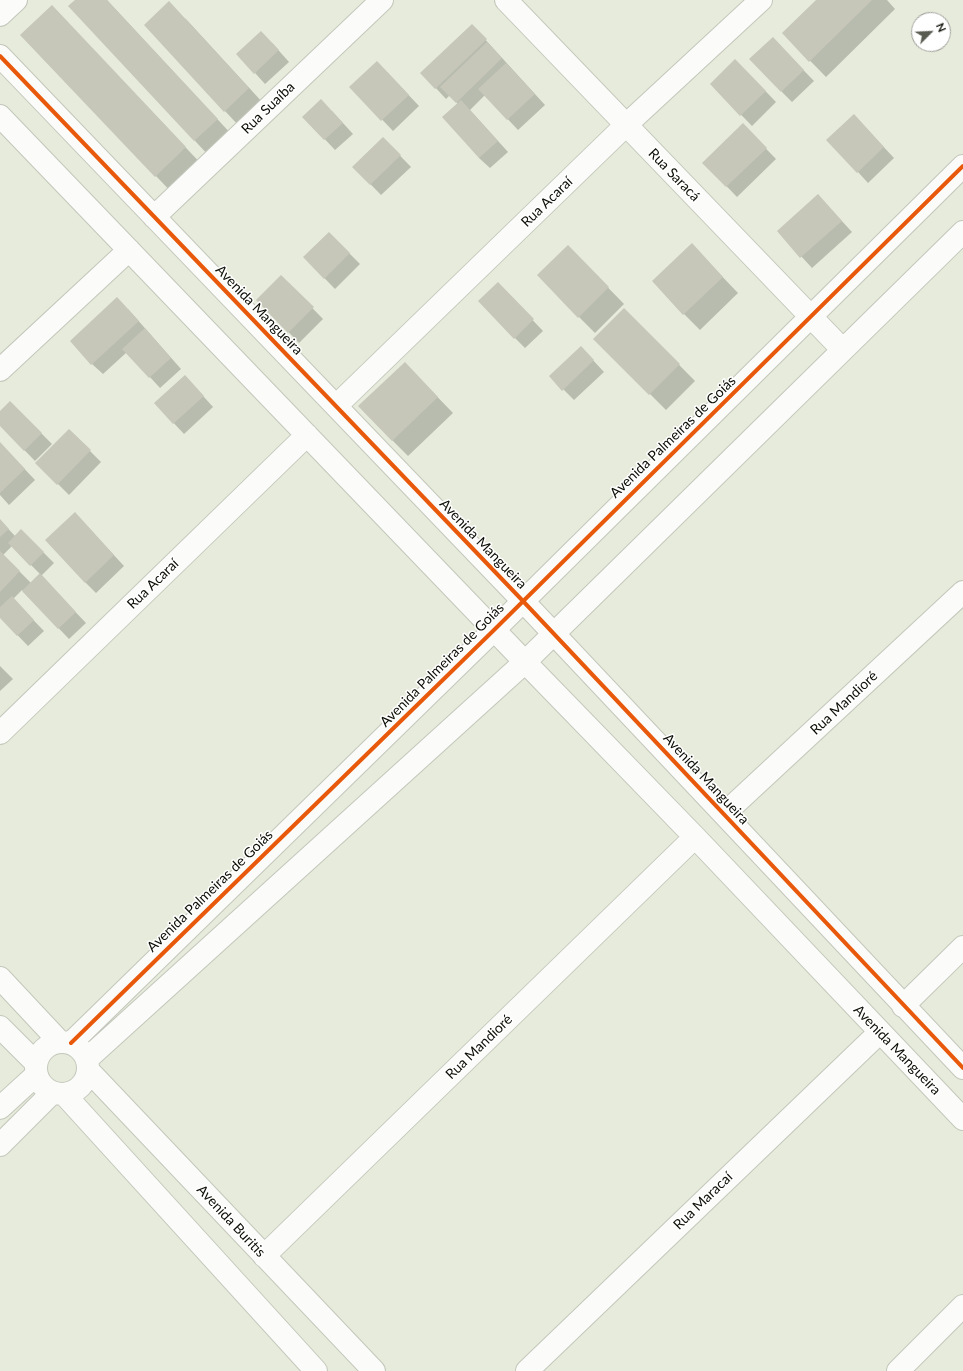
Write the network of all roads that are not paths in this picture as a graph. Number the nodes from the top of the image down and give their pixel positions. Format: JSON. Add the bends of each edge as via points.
{"nodes":[{"id":1,"x":16,"y":0,"type":"edge"},
{"id":2,"x":382,"y":0,"type":"edge"},
{"id":3,"x":506,"y":0,"type":"edge"},
{"id":4,"x":760,"y":0,"type":"edge"},
{"id":5,"x":0,"y":15,"type":"edge"},
{"id":6,"x":0,"y":56,"type":"edge"},
{"id":7,"x":0,"y":116,"type":"edge"},
{"id":8,"x":626,"y":125,"type":"junction"},
{"id":9,"x":963,"y":166,"type":"edge"},
{"id":10,"x":154,"y":217,"type":"junction"},
{"id":11,"x":963,"y":232,"type":"edge"},
{"id":12,"x":128,"y":250,"type":"junction"},
{"id":13,"x":811,"y":317,"type":"junction"},
{"id":14,"x":842,"y":349,"type":"junction"},
{"id":15,"x":0,"y":370,"type":"edge"},
{"id":16,"x":336,"y":406,"type":"junction"},
{"id":17,"x":307,"y":435,"type":"junction"},
{"id":18,"x":963,"y":592,"type":"edge"},
{"id":19,"x":522,"y":600,"type":"junction"},
{"id":20,"x":494,"y":630,"type":"junction"},
{"id":21,"x":553,"y":633,"type":"junction"},
{"id":22,"x":525,"y":662,"type":"junction"},
{"id":23,"x":0,"y":733,"type":"edge"},
{"id":24,"x":724,"y":814,"type":"junction"},
{"id":25,"x":695,"y":837,"type":"junction"},
{"id":26,"x":963,"y":947,"type":"edge"},
{"id":27,"x":0,"y":978,"type":"edge"},
{"id":28,"x":903,"y":1006,"type":"junction"},
{"id":29,"x":0,"y":1027,"type":"edge"},
{"id":30,"x":880,"y":1032,"type":"junction"},
{"id":31,"x":65,"y":1042,"type":"junction"},
{"id":32,"x":88,"y":1064,"type":"junction"},
{"id":33,"x":963,"y":1068,"type":"edge"},
{"id":34,"x":36,"y":1069,"type":"junction"},
{"id":35,"x":58,"y":1094,"type":"junction"},
{"id":36,"x":0,"y":1108,"type":"edge"},
{"id":37,"x":963,"y":1118,"type":"edge"},
{"id":38,"x":0,"y":1145,"type":"edge"},
{"id":39,"x":264,"y":1256,"type":"junction"},
{"id":40,"x":963,"y":1306,"type":"edge"},
{"id":41,"x":316,"y":1371,"type":"edge"},
{"id":42,"x":374,"y":1371,"type":"edge"},
{"id":43,"x":527,"y":1371,"type":"edge"},
{"id":44,"x":898,"y":1371,"type":"edge"}],
"edges":[{"from":1,"to":5,"type":"street"},
{"from":2,"to":10,"type":"street","name":"Rua Suaíba"},
{"from":3,"to":8,"type":"street","name":"Rua Saracá"},
{"from":4,"to":8,"type":"street","name":"Rua Acaraí"},
{"from":6,"to":10,"type":"street","name":"Avenida Mangueira"},
{"from":7,"to":12,"type":"street","name":"Avenida Mangueira"},
{"from":8,"to":13,"type":"street","name":"Rua Saracá"},
{"from":8,"to":16,"type":"street","name":"Rua Acaraí"},
{"from":9,"to":13,"type":"street","name":"Avenida Palmeiras de Goiás"},
{"from":10,"to":16,"type":"street","name":"Avenida Mangueira"},
{"from":11,"to":14,"type":"street"},
{"from":12,"to":15,"type":"street"},
{"from":12,"to":17,"type":"street","name":"Avenida Mangueira"},
{"from":13,"to":14,"type":"street","name":"Rua Saracá"},
{"from":13,"to":19,"type":"street","name":"Avenida Palmeiras de Goiás"},
{"from":14,"to":21,"type":"street"},
{"from":16,"to":19,"type":"street","name":"Avenida Mangueira"},
{"from":17,"to":20,"type":"street","name":"Avenida Mangueira"},
{"from":17,"to":23,"type":"street","name":"Rua Acaraí"},
{"from":18,"to":24,"type":"street","name":"Rua Mandioré"},
{"from":19,"to":20,"type":"street","name":"Avenida Palmeiras de Goiás"},
{"from":19,"to":21,"type":"street","name":"Avenida Mangueira"},
{"from":20,"to":22,"type":"street","name":"Avenida Mangueira"},
{"from":20,"to":31,"type":"street","name":"Avenida Palmeiras de Goiás"},
{"from":21,"to":22,"type":"street"},
{"from":21,"to":24,"type":"street","name":"Avenida Mangueira"},
{"from":22,"to":25,"type":"street","name":"Avenida Mangueira"},
{"from":22,"to":32,"type":"street"},
{"from":24,"to":28,"type":"street","name":"Avenida Mangueira"},
{"from":25,"to":30,"type":"street","name":"Avenida Mangueira"},
{"from":25,"to":39,"type":"street","name":"Rua Mandioré"},
{"from":26,"to":28,"type":"street"},
{"from":27,"to":31,"type":"street"},
{"from":28,"to":33,"type":"street","name":"Avenida Mangueira"},
{"from":29,"to":34,"type":"street"},
{"from":30,"to":37,"type":"street","name":"Avenida Mangueira"},
{"from":30,"to":43,"type":"street","name":"Rua Maracaí"},
{"from":31,"to":32,"type":"street","via":[[80,1049]]},
{"from":31,"to":34,"type":"street","via":[[51,1043],[43,1048],[38,1055]]},
{"from":32,"to":35,"type":"street","via":[[86,1079],[81,1087],[73,1092]]},
{"from":32,"to":39,"type":"street","name":"Avenida Buritis"},
{"from":34,"to":35,"type":"street","via":[[42,1086]]},
{"from":34,"to":36,"type":"street"},
{"from":35,"to":38,"type":"street"},
{"from":35,"to":41,"type":"street"},
{"from":39,"to":42,"type":"street","name":"Avenida Buritis"},
{"from":40,"to":44,"type":"street"}]}
